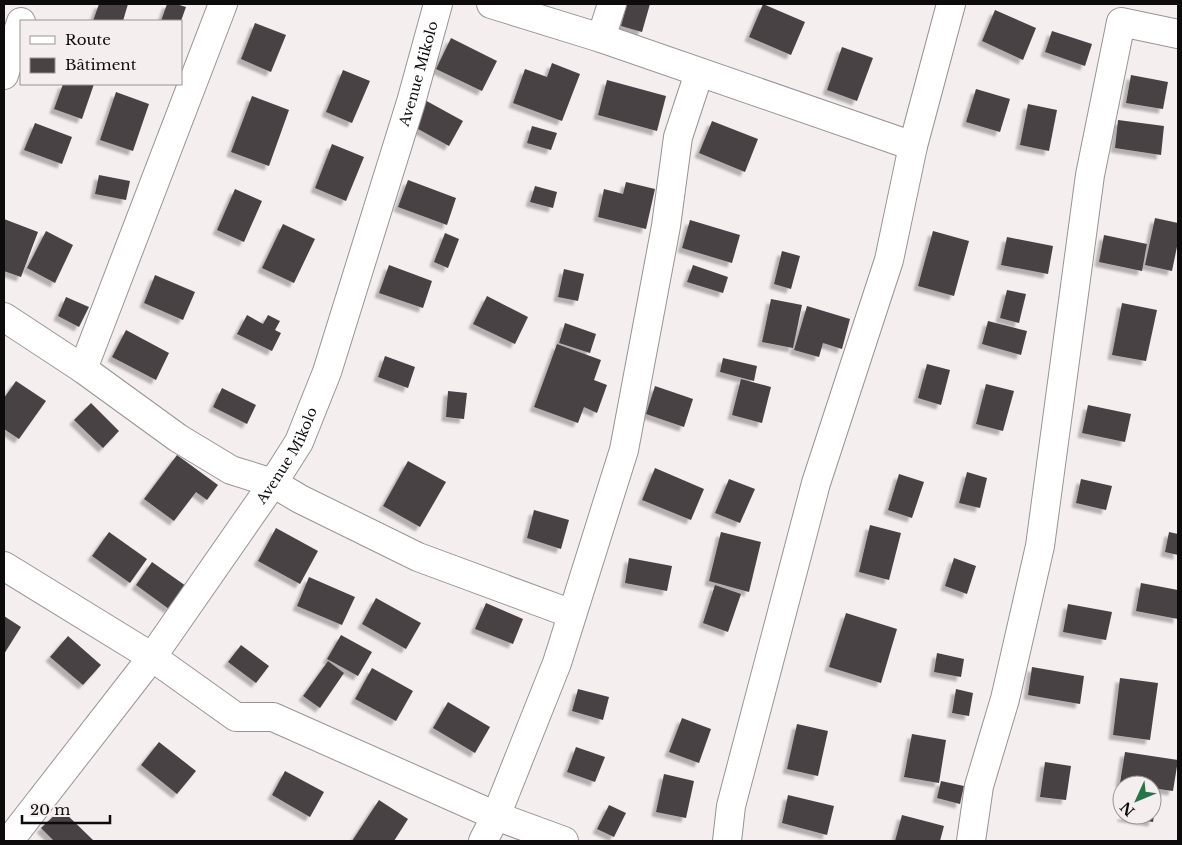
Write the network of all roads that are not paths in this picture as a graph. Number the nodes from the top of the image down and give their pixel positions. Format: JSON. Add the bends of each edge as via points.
{"nodes":[{"id":1,"x":26,"y":4,"type":"edge"},
{"id":2,"x":223,"y":4,"type":"edge"},
{"id":3,"x":438,"y":4,"type":"edge"},
{"id":4,"x":491,"y":4,"type":"edge"},
{"id":5,"x":612,"y":4,"type":"edge"},
{"id":6,"x":951,"y":4,"type":"edge"},
{"id":7,"x":16,"y":26,"type":"edge"},
{"id":8,"x":1178,"y":34,"type":"edge"},
{"id":9,"x":601,"y":38,"type":"junction"},
{"id":10,"x":699,"y":73,"type":"junction"},
{"id":11,"x":4,"y":75,"type":"edge"},
{"id":12,"x":913,"y":146,"type":"junction"},
{"id":13,"x":4,"y":317,"type":"edge"},
{"id":14,"x":83,"y":369,"type":"junction"},
{"id":15,"x":273,"y":483,"type":"junction"},
{"id":16,"x":4,"y":566,"type":"edge"},
{"id":17,"x":572,"y":614,"type":"junction"},
{"id":18,"x":152,"y":657,"type":"junction"},
{"id":19,"x":496,"y":816,"type":"junction"},
{"id":20,"x":9,"y":841,"type":"edge"},
{"id":21,"x":483,"y":841,"type":"edge"},
{"id":22,"x":564,"y":841,"type":"edge"},
{"id":23,"x":727,"y":841,"type":"edge"},
{"id":24,"x":971,"y":841,"type":"edge"}],
"edges":[{"from":1,"to":7,"type":"street"},
{"from":2,"to":14,"type":"street"},
{"from":3,"to":15,"type":"street","name":"Avenue Mikolo","via":[[328,372],[299,442]]},
{"from":4,"to":9,"type":"street"},
{"from":5,"to":9,"type":"street"},
{"from":6,"to":12,"type":"street"},
{"from":7,"to":11,"type":"street"},
{"from":8,"to":24,"type":"street","via":[[1121,22],[1090,175],[1040,546],[1005,699],[979,786]]},
{"from":9,"to":10,"type":"street"},
{"from":10,"to":12,"type":"street"},
{"from":10,"to":17,"type":"street","via":[[678,138],[666,226],[624,450]]},
{"from":12,"to":23,"type":"street","via":[[889,260],[816,483],[731,806]]},
{"from":13,"to":14,"type":"street"},
{"from":14,"to":15,"type":"street","via":[[178,438],[231,470]]},
{"from":15,"to":17,"type":"street","via":[[418,557]]},
{"from":15,"to":18,"type":"street","name":"Avenue Mikolo"},
{"from":16,"to":18,"type":"street"},
{"from":17,"to":19,"type":"street","via":[[557,663]]},
{"from":18,"to":19,"type":"street","via":[[236,717],[273,717]]},
{"from":18,"to":20,"type":"street","name":"Avenue Mikolo"},
{"from":19,"to":21,"type":"street"},
{"from":19,"to":22,"type":"street"}]}
